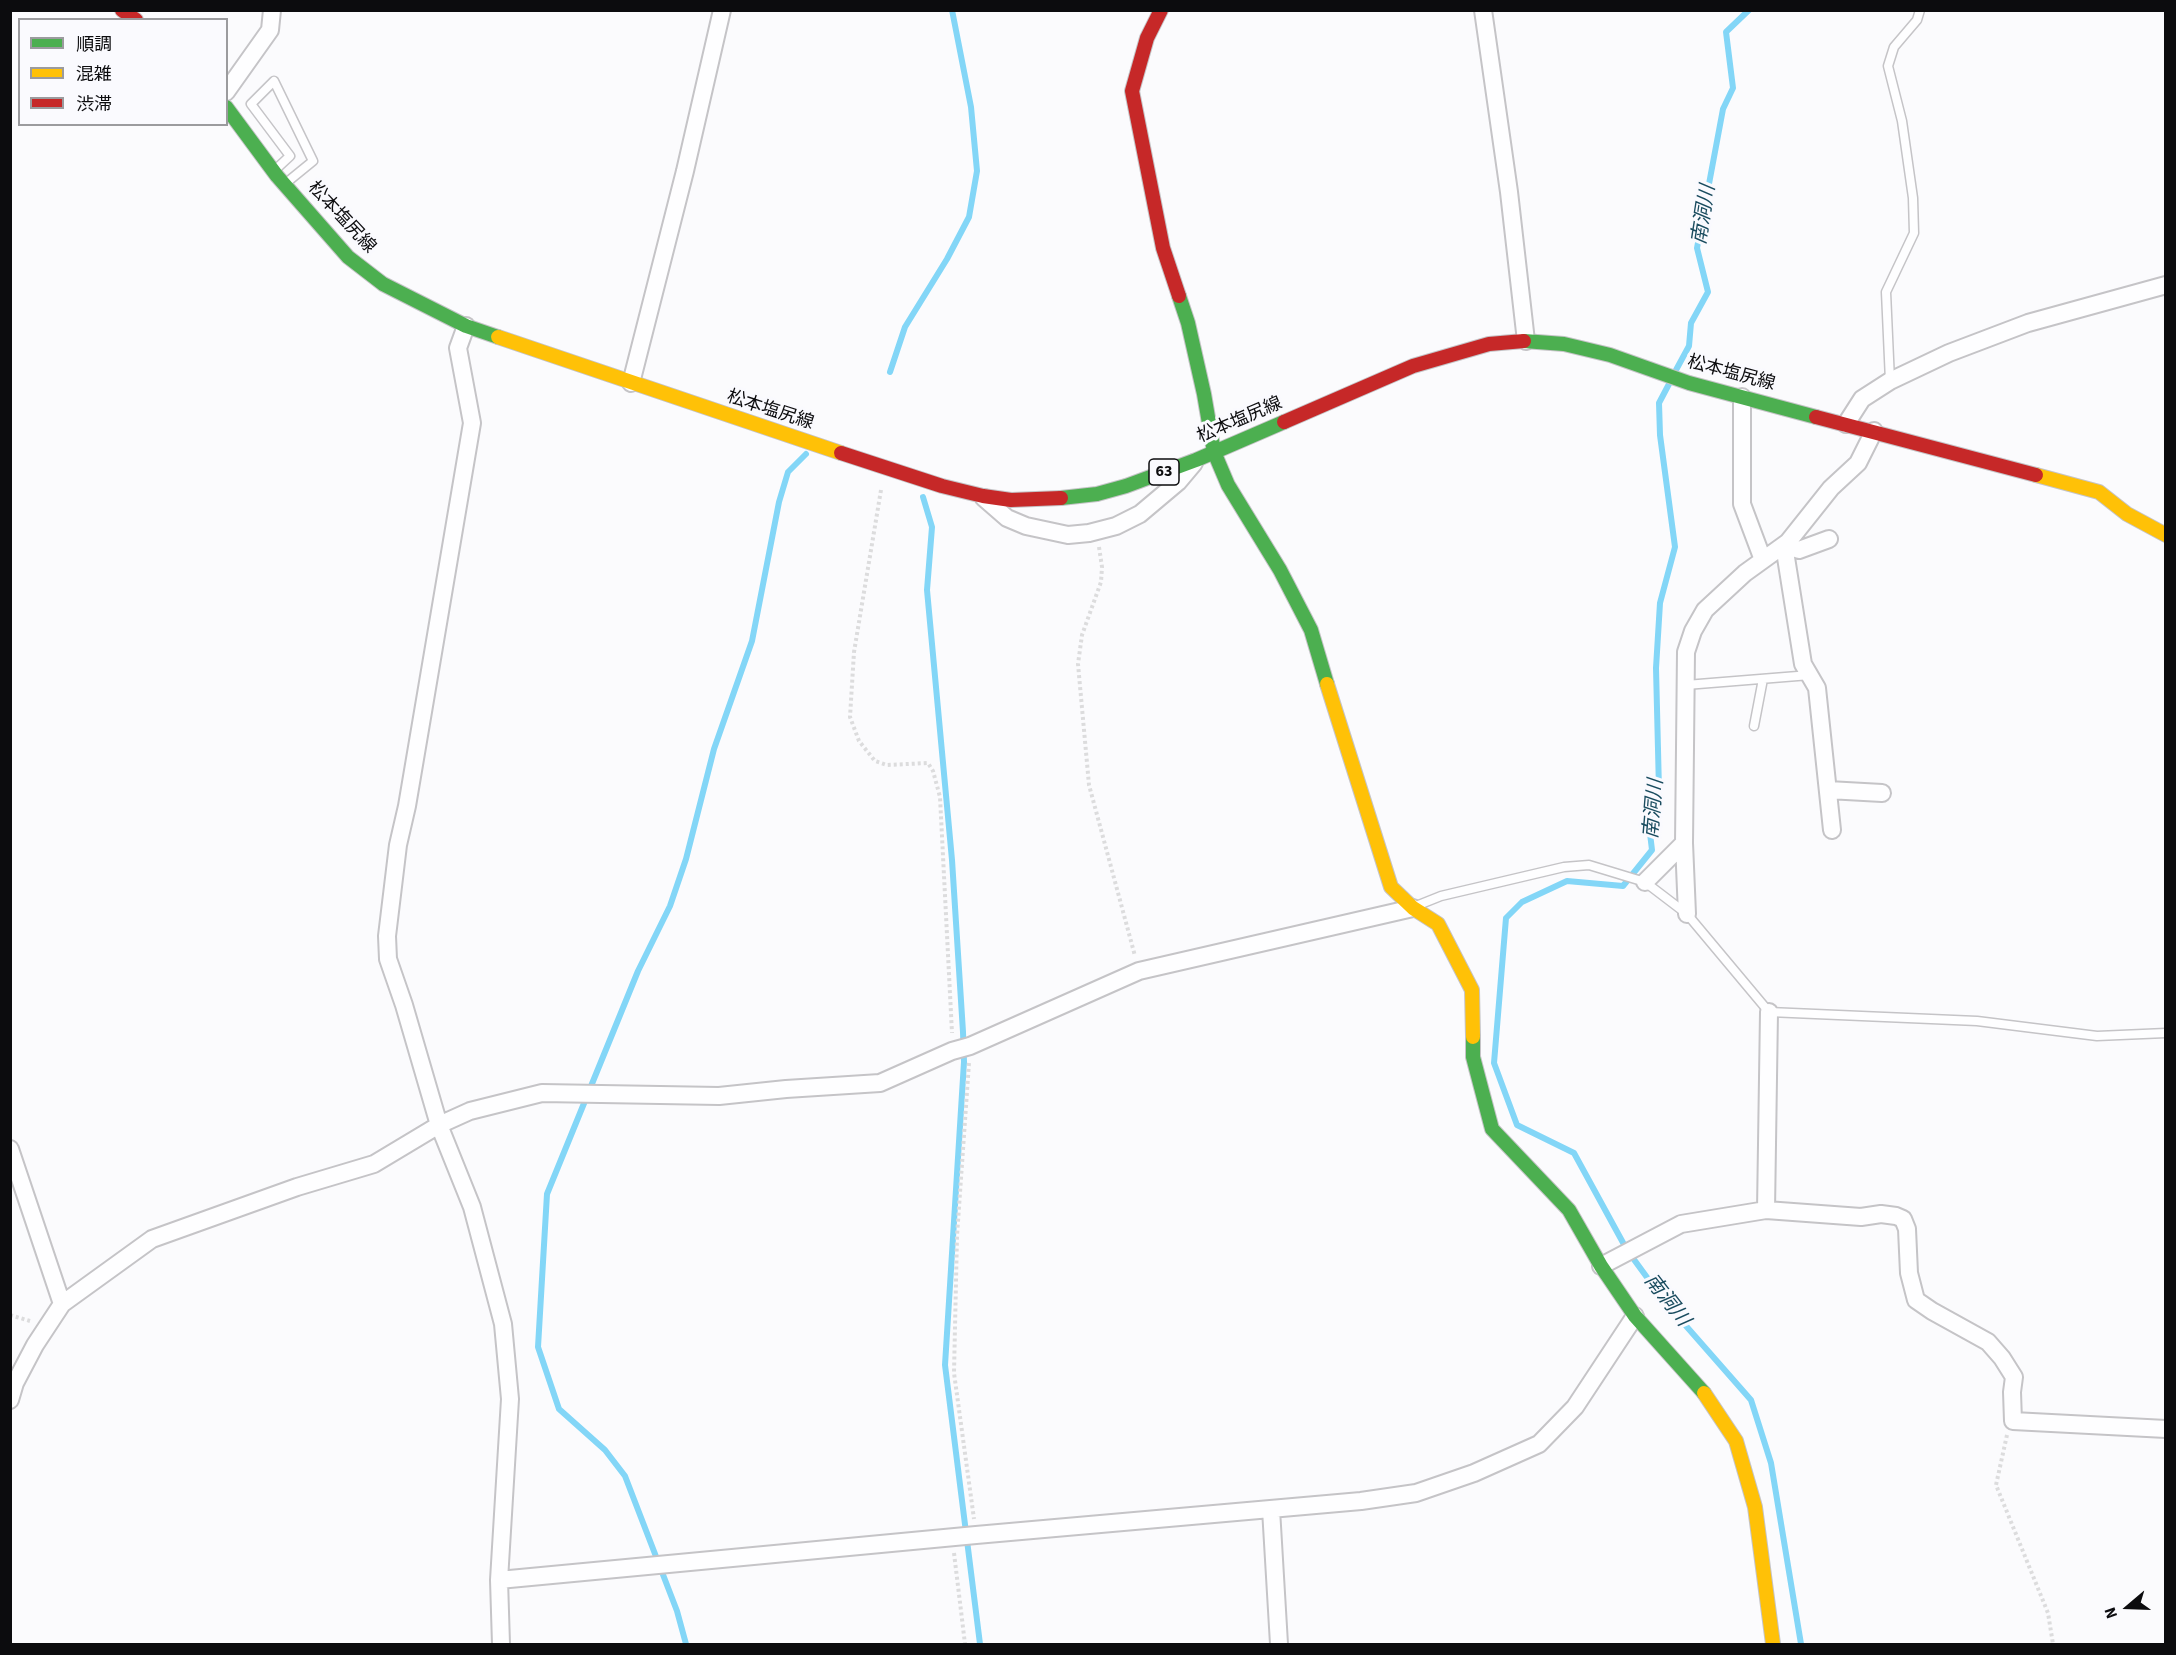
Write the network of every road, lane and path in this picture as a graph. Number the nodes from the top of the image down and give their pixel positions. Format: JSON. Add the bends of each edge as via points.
{"nodes":[{"id":1,"x":272,"y":10,"type":"edge"},
{"id":2,"x":722,"y":10,"type":"edge"},
{"id":3,"x":1161,"y":10,"type":"edge"},
{"id":4,"x":1483,"y":10,"type":"edge"},
{"id":5,"x":1920,"y":10,"type":"edge"},
{"id":6,"x":228,"y":89,"type":"edge"},
{"id":7,"x":228,"y":110,"type":"edge"},
{"id":8,"x":274,"y":171,"type":"junction"},
{"id":9,"x":285,"y":185,"type":"junction"},
{"id":10,"x":2166,"y":285,"type":"edge"},
{"id":11,"x":466,"y":326,"type":"junction"},
{"id":12,"x":1526,"y":341,"type":"junction"},
{"id":13,"x":1890,"y":381,"type":"junction"},
{"id":14,"x":631,"y":383,"type":"junction"},
{"id":15,"x":1742,"y":397,"type":"junction"},
{"id":16,"x":1846,"y":424,"type":"junction"},
{"id":17,"x":1874,"y":431,"type":"junction"},
{"id":18,"x":1214,"y":452,"type":"junction"},
{"id":19,"x":1196,"y":460,"type":"junction"},
{"id":20,"x":885,"y":467,"type":"junction"},
{"id":21,"x":982,"y":496,"type":"junction"},
{"id":22,"x":1097,"y":531,"type":"junction"},
{"id":23,"x":2166,"y":535,"type":"edge"},
{"id":24,"x":1829,"y":539,"type":"dead end"},
{"id":25,"x":1784,"y":545,"type":"junction"},
{"id":26,"x":1763,"y":560,"type":"junction"},
{"id":27,"x":1810,"y":675,"type":"junction"},
{"id":28,"x":1763,"y":679,"type":"junction"},
{"id":29,"x":1686,"y":685,"type":"junction"},
{"id":30,"x":1754,"y":726,"type":"dead end"},
{"id":31,"x":1828,"y":790,"type":"junction"},
{"id":32,"x":1882,"y":793,"type":"dead end"},
{"id":33,"x":1832,"y":830,"type":"dead end"},
{"id":34,"x":1684,"y":843,"type":"junction"},
{"id":35,"x":1645,"y":882,"type":"junction"},
{"id":36,"x":1413,"y":908,"type":"junction"},
{"id":37,"x":1687,"y":914,"type":"junction"},
{"id":38,"x":1139,"y":971,"type":"junction"},
{"id":39,"x":1769,"y":1012,"type":"junction"},
{"id":40,"x":2166,"y":1033,"type":"edge"},
{"id":41,"x":970,"y":1046,"type":"junction"},
{"id":42,"x":952,"y":1051,"type":"junction"},
{"id":43,"x":440,"y":1125,"type":"junction"},
{"id":44,"x":10,"y":1149,"type":"edge"},
{"id":45,"x":1766,"y":1210,"type":"junction"},
{"id":46,"x":1601,"y":1266,"type":"junction"},
{"id":47,"x":62,"y":1304,"type":"junction"},
{"id":48,"x":1635,"y":1316,"type":"junction"},
{"id":49,"x":10,"y":1400,"type":"edge"},
{"id":50,"x":2013,"y":1421,"type":"junction"},
{"id":51,"x":2166,"y":1429,"type":"edge"},
{"id":52,"x":1271,"y":1509,"type":"junction"},
{"id":53,"x":976,"y":1534,"type":"junction"},
{"id":54,"x":952,"y":1538,"type":"junction"},
{"id":55,"x":499,"y":1580,"type":"junction"},
{"id":56,"x":501,"y":1644,"type":"edge"},
{"id":57,"x":965,"y":1644,"type":"edge"},
{"id":58,"x":1279,"y":1644,"type":"edge"},
{"id":59,"x":1773,"y":1644,"type":"edge"},
{"id":60,"x":2053,"y":1644,"type":"edge"}],
"edges":[{"from":1,"to":6,"type":"street","via":[[270,30]]},
{"from":2,"to":14,"type":"street"},
{"from":3,"to":18,"type":"main road","via":[[1146,38],[1132,91],[1163,248],[1188,323]]},
{"from":4,"to":12,"type":"street"},
{"from":5,"to":13,"type":"lane","via":[[1917,20],[1894,46],[1888,66],[1902,121],[1914,221],[1914,233],[1886,292]]},
{"from":7,"to":8,"type":"main road","name":"松本塩尻線","number":"63"},
{"from":8,"to":9,"type":"main road","name":"松本塩尻線","number":"63"},
{"from":8,"to":9,"type":"lane","via":[[290,156],[251,104],[274,81],[313,160]]},
{"from":9,"to":11,"type":"main road","name":"松本塩尻線","number":"63","via":[[348,257],[383,284]]},
{"from":10,"to":13,"type":"street","via":[[2028,323]]},
{"from":11,"to":14,"type":"main road","name":"松本塩尻線","number":"63"},
{"from":11,"to":43,"type":"street","via":[[458,348],[472,423],[398,845],[387,936],[388,959]]},
{"from":12,"to":15,"type":"main road","name":"松本塩尻線","number":"63","via":[[1564,344],[1610,355]]},
{"from":12,"to":18,"type":"main road","name":"松本塩尻線","number":"63","via":[[1489,344],[1413,366]]},
{"from":13,"to":16,"type":"street","via":[[1862,399]]},
{"from":14,"to":20,"type":"main road","name":"松本塩尻線","number":"63"},
{"from":15,"to":16,"type":"main road","name":"松本塩尻線","number":"63"},
{"from":15,"to":26,"type":"street","via":[[1742,504]]},
{"from":16,"to":17,"type":"main road","name":"松本塩尻線","number":"63"},
{"from":17,"to":23,"type":"main road","name":"松本塩尻線","number":"63","via":[[2099,492],[2127,514]]},
{"from":17,"to":25,"type":"street","via":[[1857,463]]},
{"from":18,"to":19,"type":"main road","name":"松本塩尻線","number":"63"},
{"from":18,"to":36,"type":"main road","via":[[1228,485],[1311,630],[1390,887]]},
{"from":19,"to":21,"type":"main road","name":"松本塩尻線","number":"63","via":[[1097,494],[1037,500]]},
{"from":19,"to":22,"type":"street","via":[[1178,482],[1140,514]]},
{"from":20,"to":21,"type":"main road","name":"松本塩尻線","number":"63"},
{"from":20,"to":42,"type":"path","via":[[854,652],[850,717],[859,741],[875,761],[887,765],[928,763],[933,771],[940,797]]},
{"from":21,"to":22,"type":"street","via":[[1007,518],[1026,526],[1068,535]]},
{"from":22,"to":38,"type":"path","via":[[1101,582],[1082,635],[1078,664],[1089,785]]},
{"from":24,"to":25,"type":"street","via":[[1799,550]]},
{"from":25,"to":26,"type":"street"},
{"from":25,"to":27,"type":"street","via":[[1803,664]]},
{"from":26,"to":29,"type":"street","via":[[1705,610],[1686,652]]},
{"from":27,"to":28,"type":"lane"},
{"from":27,"to":31,"type":"street","via":[[1817,688]]},
{"from":28,"to":29,"type":"lane"},
{"from":28,"to":30,"type":"lane"},
{"from":29,"to":34,"type":"street"},
{"from":31,"to":32,"type":"street"},
{"from":31,"to":33,"type":"street"},
{"from":34,"to":35,"type":"street"},
{"from":34,"to":37,"type":"street"},
{"from":35,"to":36,"type":"lane","via":[[1589,865],[1564,867],[1441,897]]},
{"from":35,"to":37,"type":"lane"},
{"from":36,"to":38,"type":"street"},
{"from":36,"to":46,"type":"main road","via":[[1438,924],[1472,990],[1473,1057],[1492,1129],[1569,1210]]},
{"from":37,"to":39,"type":"lane"},
{"from":38,"to":41,"type":"street"},
{"from":39,"to":40,"type":"lane","via":[[1977,1021],[2097,1036]]},
{"from":39,"to":45,"type":"street"},
{"from":41,"to":42,"type":"street"},
{"from":41,"to":53,"type":"path","via":[[957,1236],[954,1373]]},
{"from":42,"to":43,"type":"street","via":[[880,1083],[719,1096],[542,1093],[470,1111]]},
{"from":43,"to":47,"type":"street","via":[[374,1164],[152,1239]]},
{"from":43,"to":55,"type":"street","via":[[472,1207],[503,1324],[510,1399]]},
{"from":44,"to":47,"type":"street"},
{"from":45,"to":46,"type":"street","via":[[1681,1224]]},
{"from":45,"to":50,"type":"street","via":[[1861,1217],[1881,1214],[1903,1219],[1916,1300],[1988,1342],[2002,1358],[2014,1377]]},
{"from":46,"to":48,"type":"main road"},
{"from":47,"to":49,"type":"street","via":[[35,1345]]},
{"from":48,"to":52,"type":"street","via":[[1575,1407],[1539,1444],[1416,1493]]},
{"from":48,"to":59,"type":"main road","via":[[1704,1393],[1736,1441],[1755,1507]]},
{"from":50,"to":51,"type":"street"},
{"from":50,"to":60,"type":"path","via":[[2005,1439],[1996,1485],[2048,1613]]},
{"from":52,"to":53,"type":"street"},
{"from":52,"to":58,"type":"street"},
{"from":53,"to":54,"type":"street"},
{"from":54,"to":55,"type":"street"},
{"from":54,"to":57,"type":"path"},
{"from":55,"to":56,"type":"street"}]}
